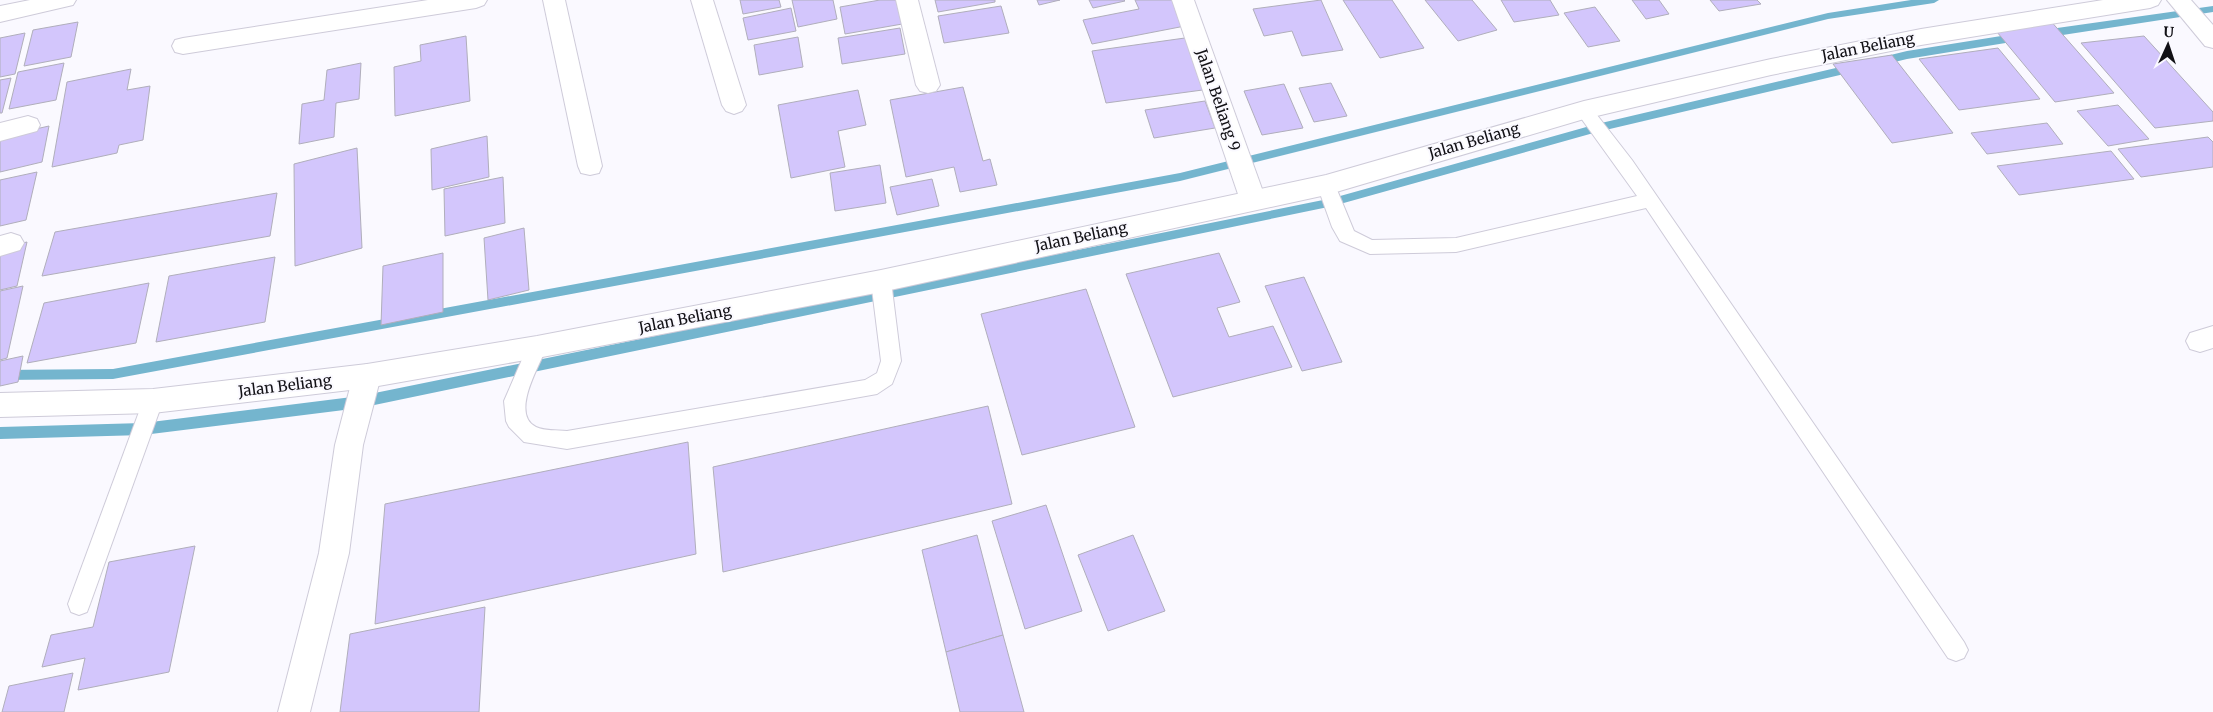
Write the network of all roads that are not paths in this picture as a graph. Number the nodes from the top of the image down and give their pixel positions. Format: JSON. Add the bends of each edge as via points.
{"nodes":[{"id":1,"x":65,"y":0,"type":"edge"},
{"id":2,"x":476,"y":0,"type":"edge"},
{"id":3,"x":554,"y":0,"type":"edge"},
{"id":4,"x":702,"y":0,"type":"edge"},
{"id":5,"x":907,"y":0,"type":"edge"},
{"id":6,"x":1182,"y":0,"type":"edge"},
{"id":7,"x":2150,"y":0,"type":"edge"},
{"id":8,"x":2178,"y":0,"type":"edge"},
{"id":9,"x":0,"y":14,"type":"edge"},
{"id":10,"x":2213,"y":40,"type":"edge"},
{"id":11,"x":183,"y":46,"type":"dead end"},
{"id":12,"x":928,"y":85,"type":"dead end"},
{"id":13,"x":734,"y":105,"type":"dead end"},
{"id":14,"x":1584,"y":110,"type":"junction"},
{"id":15,"x":28,"y":125,"type":"dead end"},
{"id":16,"x":0,"y":132,"type":"edge"},
{"id":17,"x":590,"y":166,"type":"dead end"},
{"id":18,"x":1326,"y":185,"type":"junction"},
{"id":19,"x":1253,"y":200,"type":"junction"},
{"id":20,"x":1650,"y":200,"type":"junction"},
{"id":21,"x":881,"y":281,"type":"junction"},
{"id":22,"x":537,"y":348,"type":"junction"},
{"id":23,"x":367,"y":376,"type":"junction"},
{"id":24,"x":153,"y":401,"type":"junction"},
{"id":25,"x":0,"y":405,"type":"edge"},
{"id":26,"x":79,"y":604,"type":"dead end"},
{"id":27,"x":1956,"y":650,"type":"dead end"},
{"id":28,"x":294,"y":712,"type":"edge"}],
"edges":[{"from":1,"to":9,"type":"street"},
{"from":2,"to":11,"type":"street"},
{"from":3,"to":17,"type":"street"},
{"from":4,"to":13,"type":"street"},
{"from":5,"to":12,"type":"street"},
{"from":6,"to":19,"type":"street","name":"Jalan Beliang 9"},
{"from":7,"to":14,"type":"street","name":"Jalan Beliang","via":[[1921,37]]},
{"from":8,"to":10,"type":"street"},
{"from":14,"to":18,"type":"street","name":"Jalan Beliang"},
{"from":14,"to":20,"type":"lane"},
{"from":15,"to":16,"type":"street"},
{"from":18,"to":19,"type":"street","name":"Jalan Beliang"},
{"from":18,"to":20,"type":"lane","via":[[1347,236],[1370,247],[1386,248],[1456,245]]},
{"from":19,"to":21,"type":"street","name":"Jalan Beliang"},
{"from":20,"to":27,"type":"lane"},
{"from":21,"to":22,"type":"street","name":"Jalan Beliang"},
{"from":21,"to":22,"type":"lane","via":[[891,361],[885,378],[870,388],[567,440],[531,436],[516,421],[514,401]]},
{"from":22,"to":23,"type":"street","name":"Jalan Beliang"},
{"from":23,"to":24,"type":"street","name":"Jalan Beliang"},
{"from":23,"to":28,"type":"street","via":[[349,445],[334,553]]},
{"from":24,"to":25,"type":"street","name":"Jalan Beliang"},
{"from":24,"to":26,"type":"lane"}]}
